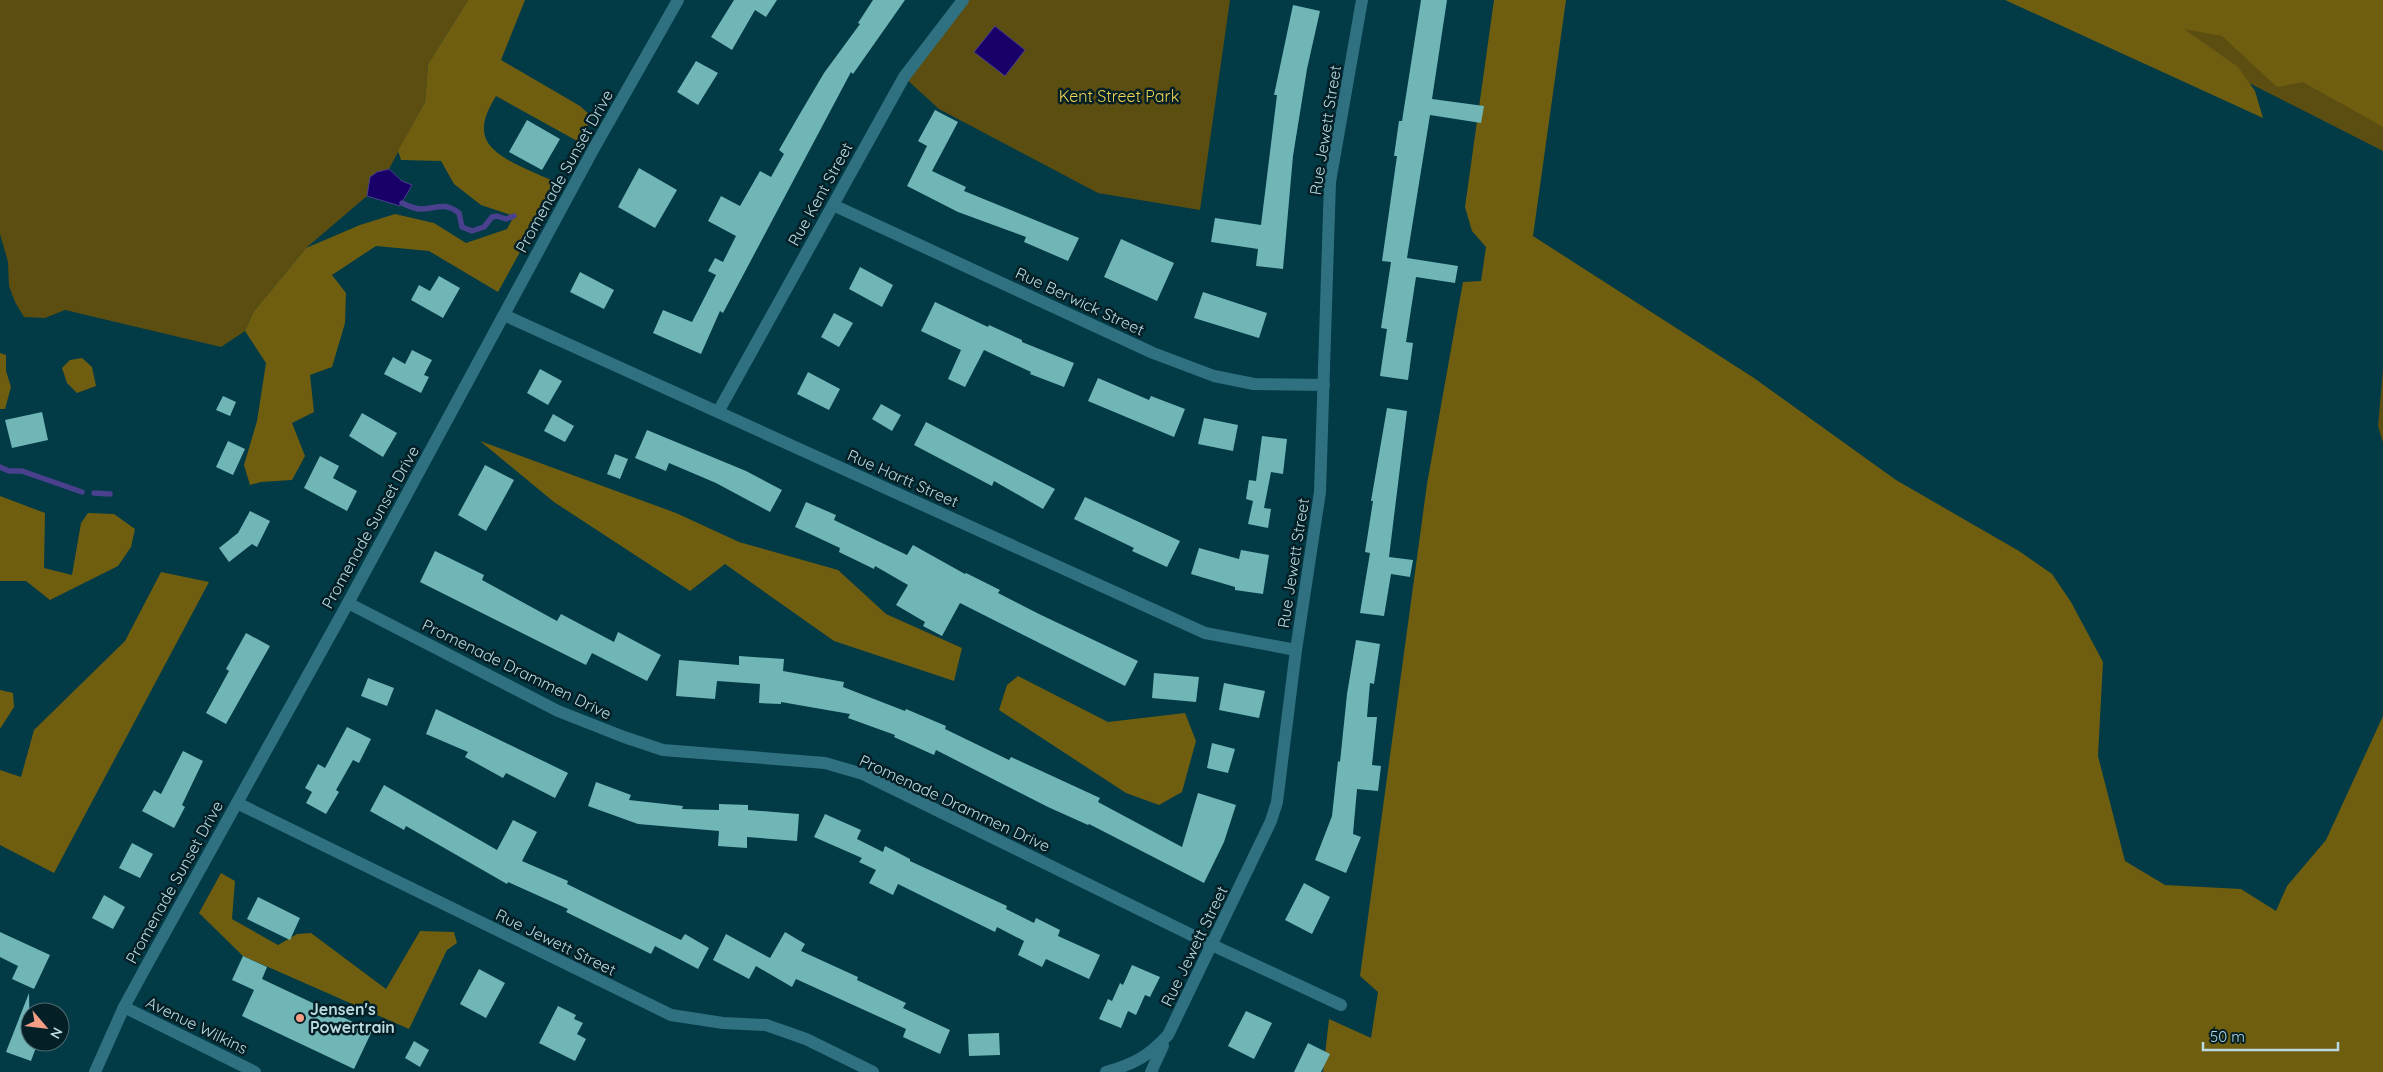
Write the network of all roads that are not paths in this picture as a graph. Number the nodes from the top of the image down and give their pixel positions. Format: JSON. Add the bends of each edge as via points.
{"nodes":[{"id":1,"x":678,"y":0,"type":"edge"},
{"id":2,"x":963,"y":0,"type":"edge"},
{"id":3,"x":1362,"y":0,"type":"edge"},
{"id":4,"x":833,"y":205,"type":"junction"},
{"id":5,"x":504,"y":315,"type":"junction"},
{"id":6,"x":1324,"y":385,"type":"junction"},
{"id":7,"x":718,"y":412,"type":"junction"},
{"id":8,"x":348,"y":603,"type":"junction"},
{"id":9,"x":1296,"y":650,"type":"junction"},
{"id":10,"x":237,"y":802,"type":"junction"},
{"id":11,"x":1212,"y":945,"type":"junction"},
{"id":12,"x":1341,"y":1005,"type":"dead end"},
{"id":13,"x":124,"y":1007,"type":"junction"},
{"id":14,"x":1168,"y":1034,"type":"junction"},
{"id":15,"x":95,"y":1072,"type":"edge"},
{"id":16,"x":255,"y":1072,"type":"edge"},
{"id":17,"x":873,"y":1072,"type":"edge"},
{"id":18,"x":1107,"y":1072,"type":"edge"},
{"id":19,"x":1151,"y":1072,"type":"edge"}],
"edges":[{"from":1,"to":5,"type":"street","name":"Promenade Sunset Drive"},
{"from":2,"to":4,"type":"street","name":"Rue Kent Street","via":[[904,77]]},
{"from":3,"to":6,"type":"street","name":"Rue Jewett Street","via":[[1330,182]]},
{"from":4,"to":6,"type":"street","name":"Rue Berwick Street","via":[[1142,348],[1214,376],[1254,384]]},
{"from":4,"to":7,"type":"street","name":"Rue Kent Street"},
{"from":5,"to":7,"type":"street","name":"Rue Hartt Street"},
{"from":5,"to":8,"type":"street","name":"Promenade Sunset Drive"},
{"from":6,"to":9,"type":"street","name":"Rue Jewett Street","via":[[1320,492]]},
{"from":7,"to":9,"type":"street","name":"Rue Hartt Street","via":[[1204,633]]},
{"from":8,"to":10,"type":"street","name":"Promenade Sunset Drive"},
{"from":8,"to":11,"type":"street","name":"Promenade Drammen Drive","via":[[558,711],[624,738],[663,750],[825,763],[863,774]]},
{"from":9,"to":11,"type":"street","name":"Rue Jewett Street","via":[[1277,802]]},
{"from":10,"to":13,"type":"street","name":"Promenade Sunset Drive"},
{"from":10,"to":17,"type":"street","name":"Rue Jewett Street","via":[[671,1015],[723,1023],[766,1025],[806,1039]]},
{"from":11,"to":12,"type":"street","name":"Promenade Drammen Drive"},
{"from":11,"to":14,"type":"street","name":"Rue Jewett Street"},
{"from":13,"to":15,"type":"street","name":"Promenade Sunset Drive"},
{"from":13,"to":16,"type":"street","name":"Avenue Wilkins"},
{"from":14,"to":18,"type":"street","name":"Rue Jewett Street","via":[[1152,1052],[1131,1065]]},
{"from":14,"to":19,"type":"street"}]}
